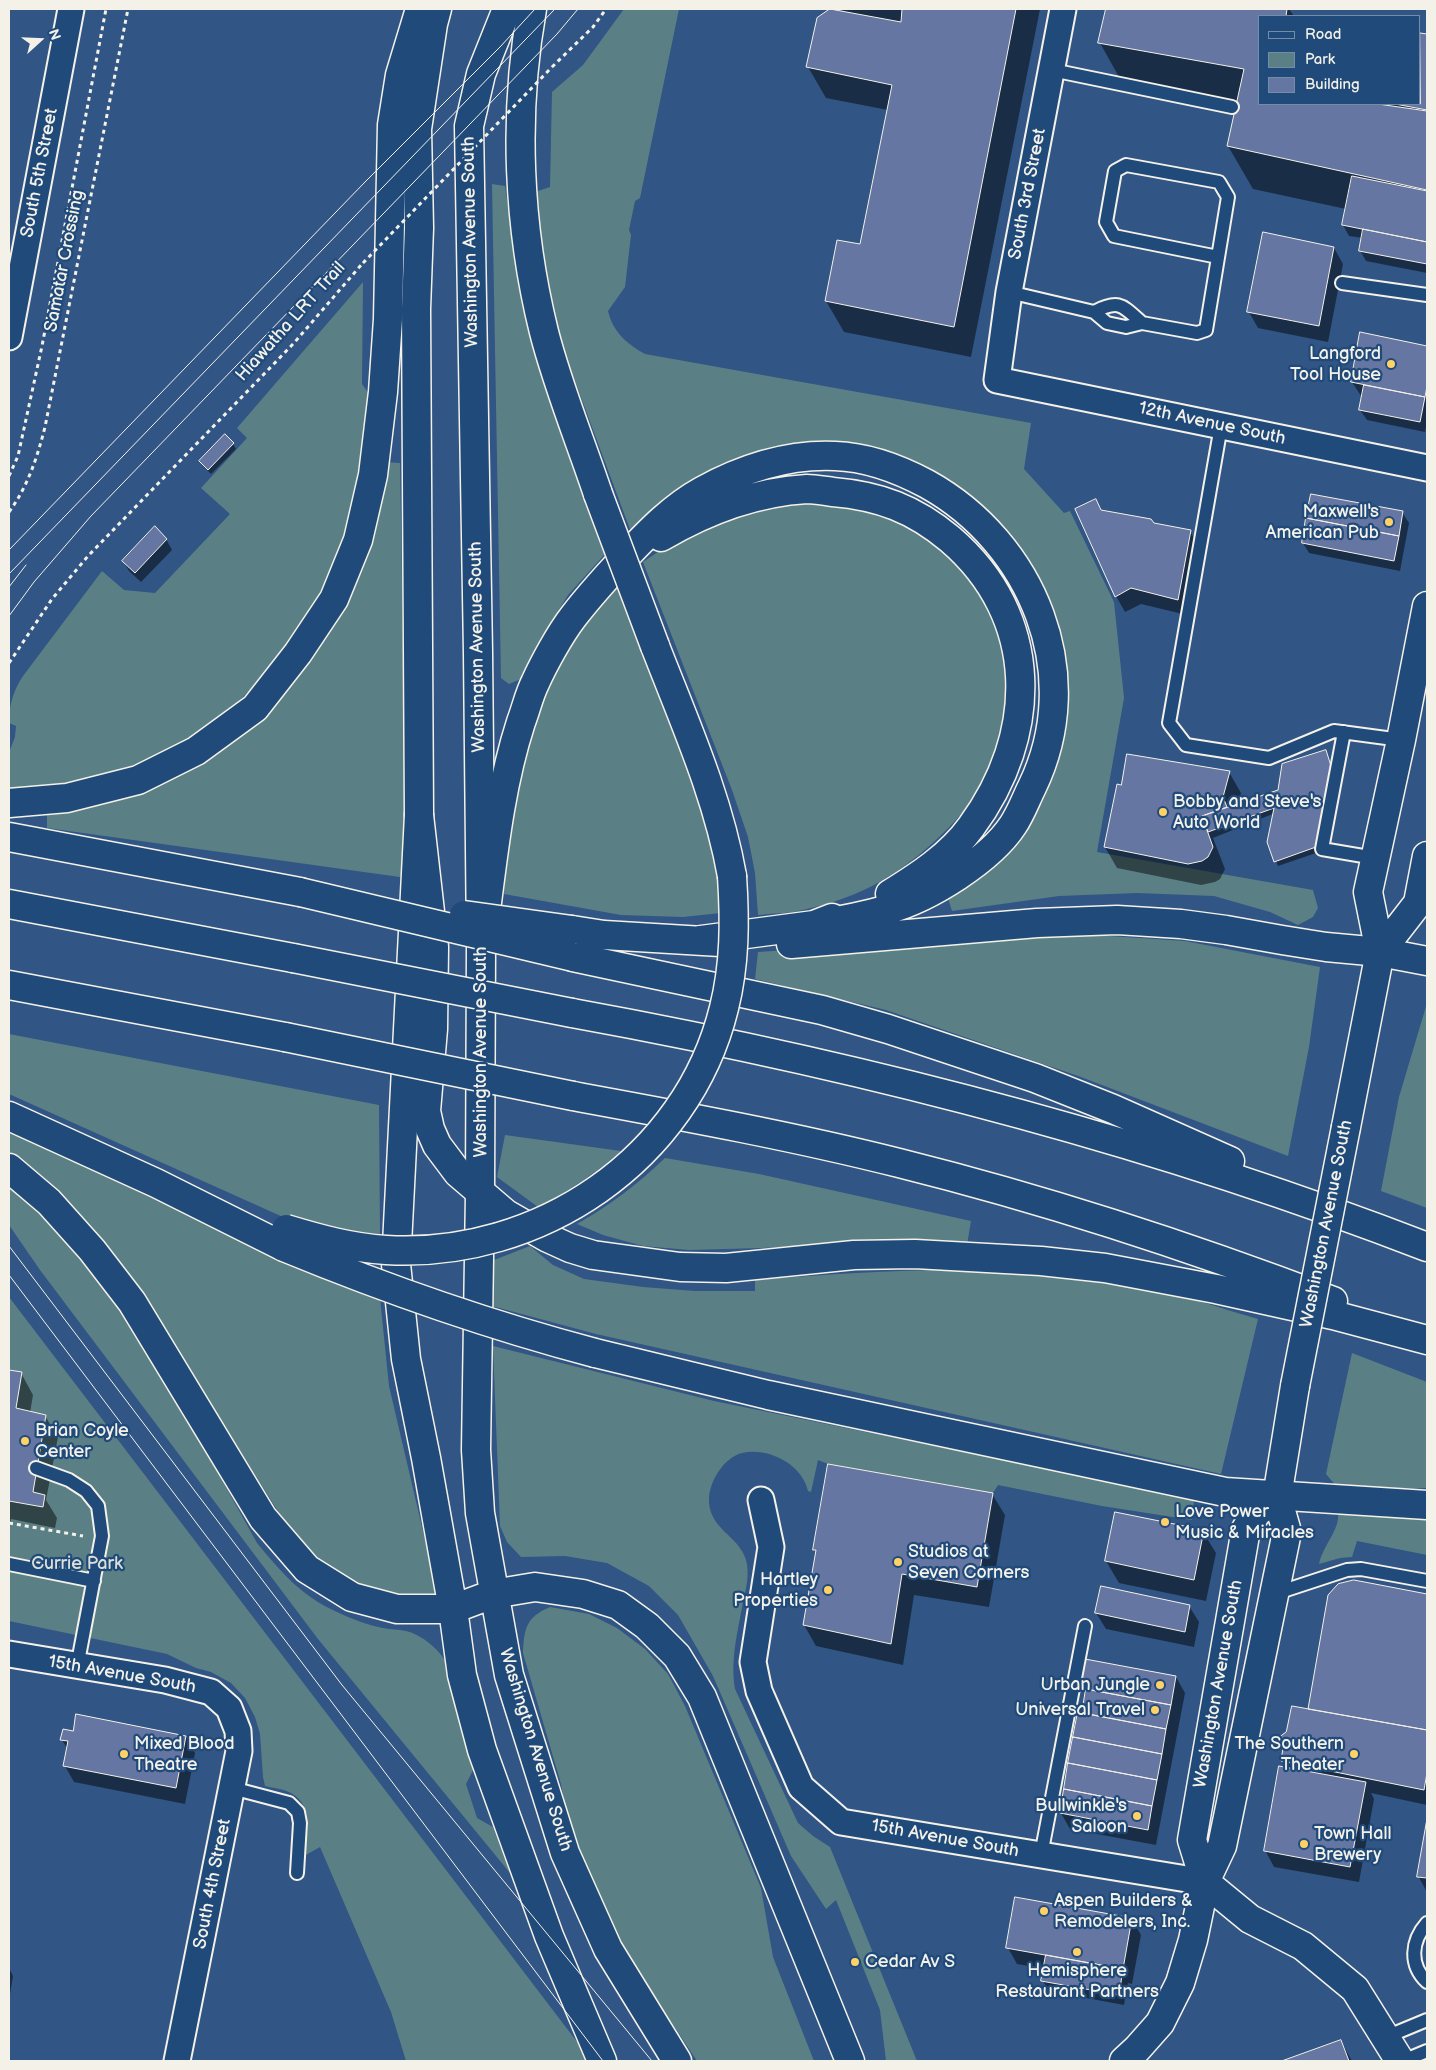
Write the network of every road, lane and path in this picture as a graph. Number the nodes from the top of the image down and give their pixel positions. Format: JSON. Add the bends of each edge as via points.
{"nodes":[{"id":1,"x":71,"y":9,"type":"edge"},
{"id":2,"x":106,"y":9,"type":"edge"},
{"id":3,"x":128,"y":9,"type":"edge"},
{"id":4,"x":420,"y":9,"type":"edge"},
{"id":5,"x":437,"y":9,"type":"edge"},
{"id":6,"x":507,"y":9,"type":"edge"},
{"id":7,"x":532,"y":9,"type":"edge"},
{"id":8,"x":606,"y":9,"type":"edge"},
{"id":9,"x":1064,"y":9,"type":"edge"},
{"id":10,"x":1052,"y":70,"type":"junction"},
{"id":11,"x":1232,"y":107,"type":"dead end"},
{"id":12,"x":1218,"y":257,"type":"junction"},
{"id":13,"x":1342,"y":283,"type":"dead end"},
{"id":14,"x":1009,"y":292,"type":"junction"},
{"id":15,"x":1427,"y":295,"type":"edge"},
{"id":16,"x":1094,"y":312,"type":"junction"},
{"id":17,"x":1142,"y":323,"type":"junction"},
{"id":18,"x":9,"y":337,"type":"edge"},
{"id":19,"x":997,"y":380,"type":"joint"},
{"id":20,"x":1221,"y":426,"type":"junction"},
{"id":21,"x":1427,"y":468,"type":"edge"},
{"id":22,"x":9,"y":476,"type":"edge"},
{"id":23,"x":9,"y":512,"type":"edge"},
{"id":24,"x":613,"y":571,"type":"junction"},
{"id":25,"x":1427,"y":606,"type":"edge"},
{"id":26,"x":9,"y":664,"type":"edge"},
{"id":27,"x":1344,"y":732,"type":"junction"},
{"id":28,"x":1401,"y":740,"type":"junction"},
{"id":29,"x":9,"y":803,"type":"edge"},
{"id":30,"x":419,"y":815,"type":"junction"},
{"id":31,"x":9,"y":837,"type":"edge"},
{"id":32,"x":1427,"y":856,"type":"edge"},
{"id":33,"x":1375,"y":858,"type":"junction"},
{"id":34,"x":300,"y":892,"type":"junction"},
{"id":35,"x":9,"y":904,"type":"edge"},
{"id":36,"x":814,"y":924,"type":"junction"},
{"id":37,"x":701,"y":940,"type":"junction"},
{"id":38,"x":481,"y":946,"type":"junction"},
{"id":39,"x":1380,"y":952,"type":"junction"},
{"id":40,"x":1427,"y":961,"type":"edge"},
{"id":41,"x":13,"y":986,"type":"edge"},
{"id":42,"x":9,"y":1116,"type":"edge"},
{"id":43,"x":9,"y":1168,"type":"edge"},
{"id":44,"x":480,"y":1193,"type":"junction"},
{"id":45,"x":1398,"y":1236,"type":"junction"},
{"id":46,"x":285,"y":1238,"type":"junction"},
{"id":47,"x":1427,"y":1247,"type":"edge"},
{"id":48,"x":1427,"y":1339,"type":"edge"},
{"id":49,"x":36,"y":1468,"type":"dead end"},
{"id":50,"x":1277,"y":1497,"type":"junction"},
{"id":51,"x":761,"y":1500,"type":"dead end"},
{"id":52,"x":1427,"y":1505,"type":"edge"},
{"id":53,"x":9,"y":1523,"type":"edge"},
{"id":54,"x":83,"y":1528,"type":"dead end"},
{"id":55,"x":9,"y":1564,"type":"edge"},
{"id":56,"x":94,"y":1581,"type":"junction"},
{"id":57,"x":1427,"y":1581,"type":"edge"},
{"id":58,"x":493,"y":1594,"type":"junction"},
{"id":59,"x":1274,"y":1594,"type":"junction"},
{"id":60,"x":453,"y":1609,"type":"junction"},
{"id":61,"x":1086,"y":1626,"type":"dead end"},
{"id":62,"x":9,"y":1654,"type":"edge"},
{"id":63,"x":76,"y":1667,"type":"junction"},
{"id":64,"x":229,"y":1708,"type":"joint"},
{"id":65,"x":232,"y":1788,"type":"junction"},
{"id":66,"x":1041,"y":1855,"type":"junction"},
{"id":67,"x":297,"y":1873,"type":"dead end"},
{"id":68,"x":1205,"y":1882,"type":"junction"},
{"id":69,"x":1427,"y":1923,"type":"edge"},
{"id":70,"x":1427,"y":1982,"type":"edge"},
{"id":71,"x":1427,"y":2020,"type":"edge"},
{"id":72,"x":1386,"y":2037,"type":"junction"},
{"id":73,"x":1427,"y":2051,"type":"edge"},
{"id":74,"x":177,"y":2061,"type":"edge"},
{"id":75,"x":602,"y":2061,"type":"edge"},
{"id":76,"x":677,"y":2061,"type":"edge"},
{"id":77,"x":850,"y":2061,"type":"edge"},
{"id":78,"x":1124,"y":2061,"type":"edge"},
{"id":79,"x":1402,"y":2061,"type":"edge"}],
"edges":[{"from":1,"to":18,"type":"street","name":"South 5th Street"},
{"from":2,"to":22,"type":"path","name":"Samatar Crossing","via":[[40,356],[18,456]]},
{"from":3,"to":23,"type":"path","name":"Samatar Crossing","via":[[45,427],[28,482]]},
{"from":4,"to":29,"type":"main road","via":[[400,75],[392,125],[388,319],[373,475],[358,540],[334,599],[298,653],[255,708],[196,752],[138,780],[67,798]]},
{"from":5,"to":30,"type":"main road","via":[[417,129]]},
{"from":6,"to":38,"type":"main road","name":"Washington Avenue South","via":[[481,74],[469,126]]},
{"from":7,"to":46,"type":"main road","bridge":true,"via":[[524,65],[522,197],[537,302],[553,364],[598,494],[713,798],[726,842],[732,876],[735,930],[724,1008],[701,1069],[668,1123],[624,1171],[562,1212],[519,1232],[469,1245],[386,1250]]},
{"from":8,"to":26,"type":"path","name":"Hiawatha LRT Trail","bridge":true,"via":[[593,27],[363,263],[294,343],[88,556],[52,599]]},
{"from":9,"to":10,"type":"street","name":"South 3rd Street"},
{"from":10,"to":11,"type":"lane"},
{"from":10,"to":14,"type":"street","name":"South 3rd Street"},
{"from":12,"to":12,"type":"lane","via":[[1228,197],[1219,182],[1126,165],[1115,171],[1106,222],[1114,236]]},
{"from":12,"to":17,"type":"lane","via":[[1206,330],[1197,333]]},
{"from":13,"to":15,"type":"lane"},
{"from":14,"to":16,"type":"lane"},
{"from":14,"to":19,"type":"street","name":"South 3rd Street"},
{"from":16,"to":17,"type":"lane","via":[[1107,323],[1126,327]]},
{"from":16,"to":17,"type":"lane","via":[[1110,304],[1124,307]]},
{"from":19,"to":20,"type":"street","name":"12th Avenue South"},
{"from":20,"to":21,"type":"street","name":"12th Avenue South"},
{"from":20,"to":27,"type":"lane","via":[[1169,723],[1186,745],[1269,758],[1334,731]]},
{"from":24,"to":36,"type":"main road","via":[[685,523],[746,499],[809,489],[876,498],[927,522],[960,548],[997,594],[1014,642],[1021,698],[1016,736],[992,796],[970,829],[928,870],[878,901]]},
{"from":24,"to":36,"type":"main road","via":[[670,512],[700,492],[767,464],[799,457],[836,456],[866,460],[906,473],[938,490],[969,512],[992,534],[1027,583],[1048,642],[1054,703],[1047,747],[1037,777],[1013,825],[991,850],[937,888],[891,909]]},
{"from":24,"to":38,"type":"main road","via":[[571,620],[534,685],[513,748],[502,798]]},
{"from":25,"to":28,"type":"main road","name":"Washington Avenue South"},
{"from":27,"to":28,"type":"lane"},
{"from":27,"to":33,"type":"lane","via":[[1322,849]]},
{"from":28,"to":33,"type":"main road","name":"Washington Avenue South"},
{"from":30,"to":44,"type":"main road","via":[[434,946],[433,1029],[426,1112],[437,1145],[446,1160]]},
{"from":30,"to":60,"type":"main road","via":[[396,1264],[405,1348]]},
{"from":31,"to":34,"type":"main road"},
{"from":32,"to":39,"type":"main road","name":"Washington Avenue South","via":[[1418,902]]},
{"from":33,"to":39,"type":"main road","name":"Washington Avenue South","via":[[1368,892]]},
{"from":34,"to":37,"type":"main road","bridge":true,"via":[[604,935]]},
{"from":34,"to":45,"type":"main road","bridge":true,"via":[[573,957],[822,1010],[952,1049],[1113,1108]]},
{"from":35,"to":45,"type":"main road","bridge":true,"via":[[682,1033],[854,1071],[1150,1151]]},
{"from":36,"to":37,"type":"main road"},
{"from":37,"to":39,"type":"main road","via":[[800,944],[996,926],[1117,920],[1182,924],[1326,947]]},
{"from":38,"to":44,"type":"main road","name":"Washington Avenue South"},
{"from":39,"to":40,"type":"main road"},
{"from":39,"to":50,"type":"main road","name":"Washington Avenue South","bridge":true,"via":[[1295,1386]]},
{"from":41,"to":48,"type":"main road","bridge":true,"via":[[737,1126],[899,1163],[1076,1212],[1252,1270]]},
{"from":42,"to":46,"type":"main road"},
{"from":43,"to":60,"type":"main road","via":[[49,1202],[132,1302],[263,1518],[306,1569],[352,1597],[397,1609]]},
{"from":44,"to":48,"type":"main road","via":[[506,1214],[548,1238],[570,1248],[615,1259],[680,1267],[726,1268],[854,1255],[915,1254],[1041,1261],[1105,1268],[1216,1289]]},
{"from":44,"to":58,"type":"main road","name":"Washington Avenue South","via":[[476,1450],[480,1513]]},
{"from":45,"to":47,"type":"main road"},
{"from":46,"to":50,"type":"main road","bridge":true,"via":[[362,1279],[449,1310],[595,1354],[768,1395],[1216,1490]]},
{"from":49,"to":56,"type":"lane","via":[[69,1480],[86,1491],[98,1506],[102,1536]]},
{"from":50,"to":52,"type":"main road"},
{"from":50,"to":59,"type":"main road","name":"Washington Avenue South","via":[[1287,1532]]},
{"from":50,"to":68,"type":"main road","name":"Washington Avenue South","via":[[1257,1512],[1246,1529],[1192,1840]]},
{"from":51,"to":66,"type":"street","name":"15th Avenue South","via":[[772,1547],[753,1662],[759,1691],[801,1787],[841,1822]]},
{"from":53,"to":54,"type":"path","via":[[83,1537]]},
{"from":55,"to":56,"type":"lane"},
{"from":56,"to":63,"type":"lane"},
{"from":57,"to":59,"type":"lane","via":[[1361,1569],[1348,1570]]},
{"from":58,"to":60,"type":"main road"},
{"from":58,"to":76,"type":"main road","name":"Washington Avenue South","via":[[509,1675],[565,1853],[608,1949]]},
{"from":58,"to":77,"type":"main road","via":[[535,1587],[583,1594],[618,1605],[647,1626],[677,1656],[702,1697]]},
{"from":59,"to":68,"type":"main road","name":"Washington Avenue South","via":[[1222,1846]]},
{"from":60,"to":75,"type":"main road","via":[[462,1676],[482,1750],[549,1936]]},
{"from":61,"to":66,"type":"lane"},
{"from":62,"to":63,"type":"street","name":"15th Avenue South"},
{"from":63,"to":64,"type":"street","name":"15th Avenue South","via":[[165,1680],[211,1692]]},
{"from":64,"to":65,"type":"street","name":"South 4th Street","via":[[238,1731],[239,1751]]},
{"from":65,"to":67,"type":"lane","via":[[289,1803],[298,1812]]},
{"from":65,"to":74,"type":"street","name":"South 4th Street"},
{"from":66,"to":68,"type":"street","name":"15th Avenue South"},
{"from":68,"to":72,"type":"main road","via":[[1250,1919],[1303,1946],[1355,1989]]},
{"from":68,"to":78,"type":"main road","via":[[1180,1983],[1160,2023]]},
{"from":69,"to":70,"type":"lane","via":[[1419,1932],[1413,1953],[1420,1975]]},
{"from":71,"to":72,"type":"lane"},
{"from":72,"to":79,"type":"main road"},
{"from":73,"to":79,"type":"lane"}]}
